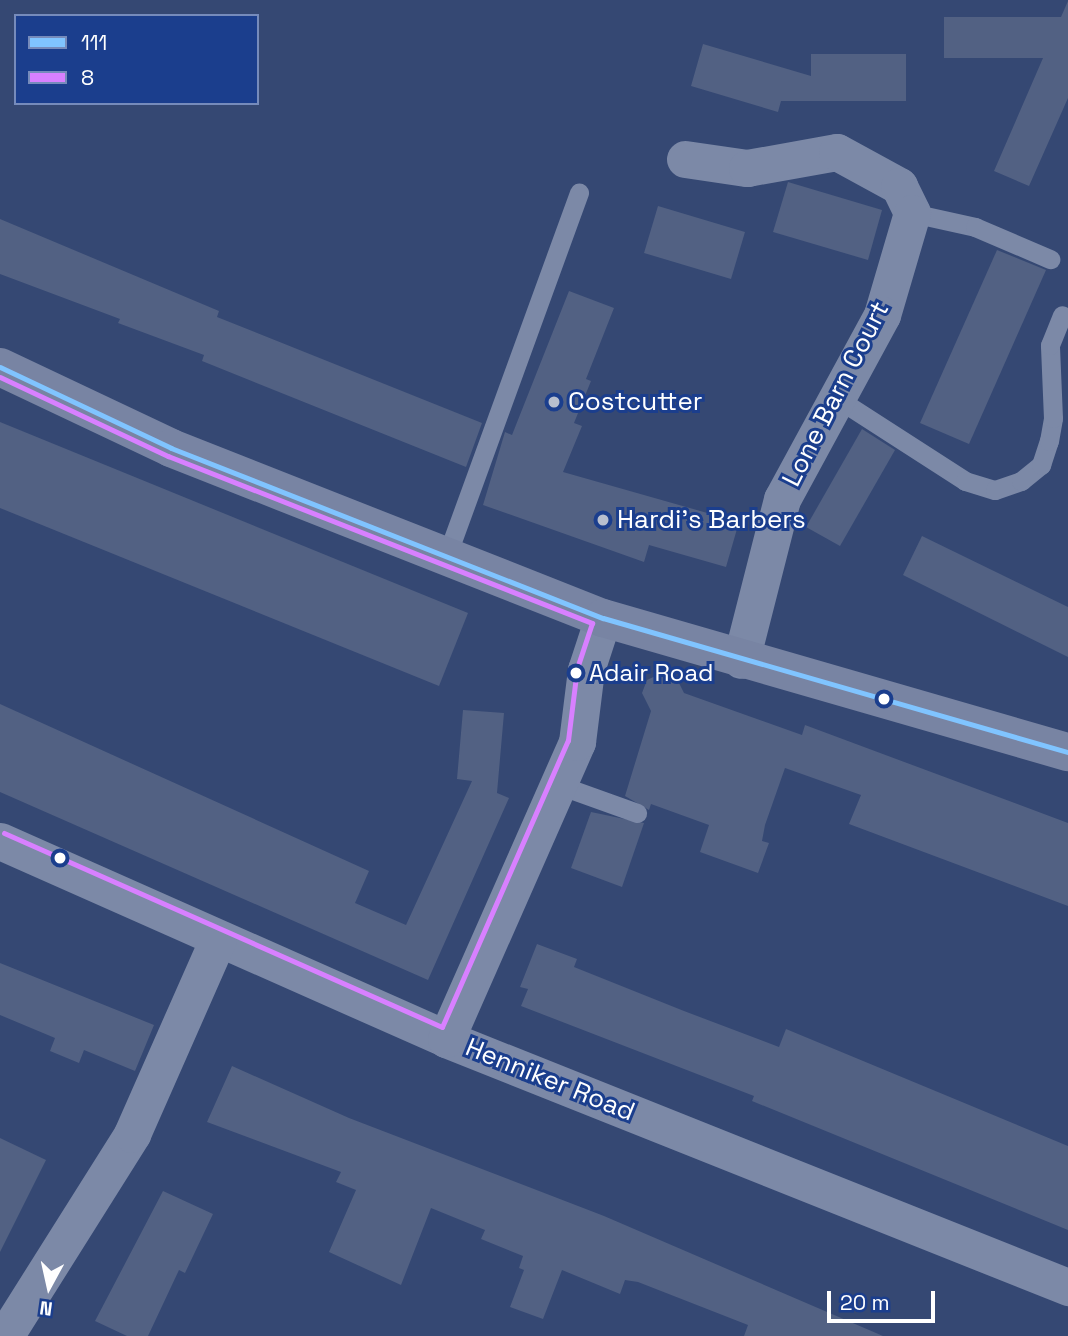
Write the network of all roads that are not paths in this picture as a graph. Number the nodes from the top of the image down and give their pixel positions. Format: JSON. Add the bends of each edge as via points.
{"nodes":[{"id":1,"x":685,"y":159,"type":"dead end"},
{"id":2,"x":579,"y":192,"type":"dead end"},
{"id":3,"x":912,"y":213,"type":"junction"},
{"id":4,"x":1049,"y":258,"type":"dead end"},
{"id":5,"x":1062,"y":315,"type":"dead end"},
{"id":6,"x":0,"y":367,"type":"edge"},
{"id":7,"x":838,"y":399,"type":"junction"},
{"id":8,"x":446,"y":558,"type":"junction"},
{"id":9,"x":603,"y":618,"type":"junction"},
{"id":10,"x":741,"y":660,"type":"junction"},
{"id":11,"x":1068,"y":752,"type":"edge"},
{"id":12,"x":559,"y":785,"type":"junction"},
{"id":13,"x":638,"y":813,"type":"dead end"},
{"id":14,"x":0,"y":841,"type":"edge"},
{"id":15,"x":218,"y":939,"type":"junction"},
{"id":16,"x":446,"y":1039,"type":"junction"},
{"id":17,"x":1068,"y":1287,"type":"edge"},
{"id":18,"x":5,"y":1336,"type":"edge"}],
"edges":[{"from":1,"to":3,"type":"street","via":[[747,168],[837,152],[899,186]]},
{"from":2,"to":8,"type":"lane"},
{"from":3,"to":4,"type":"lane","via":[[975,227]]},
{"from":3,"to":7,"type":"street","name":"Lone Barn Court","via":[[882,315]]},
{"from":5,"to":7,"type":"lane","via":[[1050,345],[1049,441],[1041,465],[1021,481],[995,490],[965,481]]},
{"from":6,"to":8,"type":"main road","via":[[171,448]]},
{"from":7,"to":10,"type":"street","name":"Lone Barn Court","via":[[782,499]]},
{"from":8,"to":9,"type":"main road"},
{"from":9,"to":10,"type":"main road"},
{"from":9,"to":12,"type":"street","via":[[586,670],[577,742]]},
{"from":10,"to":11,"type":"main road"},
{"from":12,"to":13,"type":"lane"},
{"from":12,"to":16,"type":"street"},
{"from":14,"to":15,"type":"street","name":"Henniker Road"},
{"from":15,"to":16,"type":"street","name":"Henniker Road"},
{"from":15,"to":18,"type":"street","via":[[132,1135]]},
{"from":16,"to":17,"type":"street","name":"Henniker Road"}]}
